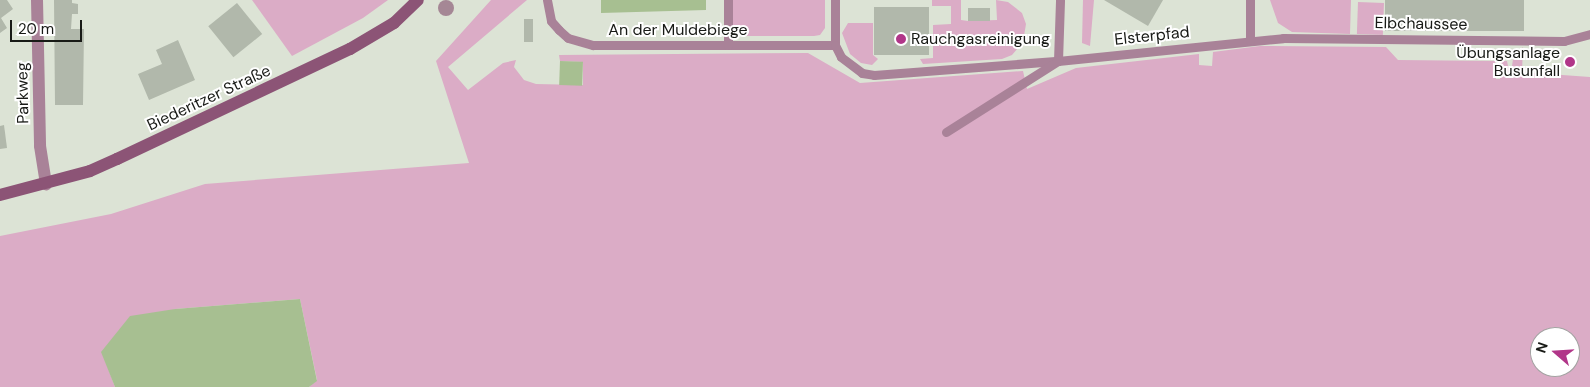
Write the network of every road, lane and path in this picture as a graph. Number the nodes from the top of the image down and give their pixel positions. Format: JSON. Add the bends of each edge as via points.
{"nodes":[{"id":1,"x":37,"y":0,"type":"edge"},
{"id":2,"x":418,"y":0,"type":"edge"},
{"id":3,"x":547,"y":0,"type":"edge"},
{"id":4,"x":728,"y":0,"type":"edge"},
{"id":5,"x":835,"y":0,"type":"edge"},
{"id":6,"x":1060,"y":0,"type":"edge"},
{"id":7,"x":1250,"y":0,"type":"edge"},
{"id":8,"x":1590,"y":34,"type":"edge"},
{"id":9,"x":1250,"y":40,"type":"junction"},
{"id":10,"x":728,"y":45,"type":"junction"},
{"id":11,"x":835,"y":45,"type":"junction"},
{"id":12,"x":1058,"y":61,"type":"junction"},
{"id":13,"x":946,"y":132,"type":"dead end"},
{"id":14,"x":46,"y":185,"type":"junction"},
{"id":15,"x":0,"y":196,"type":"edge"}],
"edges":[{"from":1,"to":14,"type":"street","name":"Parkweg","via":[[40,146]]},
{"from":2,"to":14,"type":"street","name":"Biederitzer Straße","via":[[394,23],[350,49],[90,171]]},
{"from":3,"to":10,"type":"lane","name":"An der Muldebiege","via":[[551,21],[568,38],[581,43]]},
{"from":4,"to":10,"type":"lane"},
{"from":5,"to":11,"type":"lane"},
{"from":6,"to":12,"type":"lane"},
{"from":7,"to":9,"type":"lane"},
{"from":8,"to":9,"type":"lane","name":"Elbchaussee","via":[[1564,41]]},
{"from":9,"to":12,"type":"lane","name":"Elsterpfad"},
{"from":10,"to":11,"type":"lane","name":"An der Muldebiege"},
{"from":11,"to":12,"type":"lane","name":"Elsterpfad","via":[[841,57],[852,67],[874,75]]},
{"from":12,"to":13,"type":"lane"},
{"from":14,"to":15,"type":"street","name":"Biederitzer Straße"}]}
